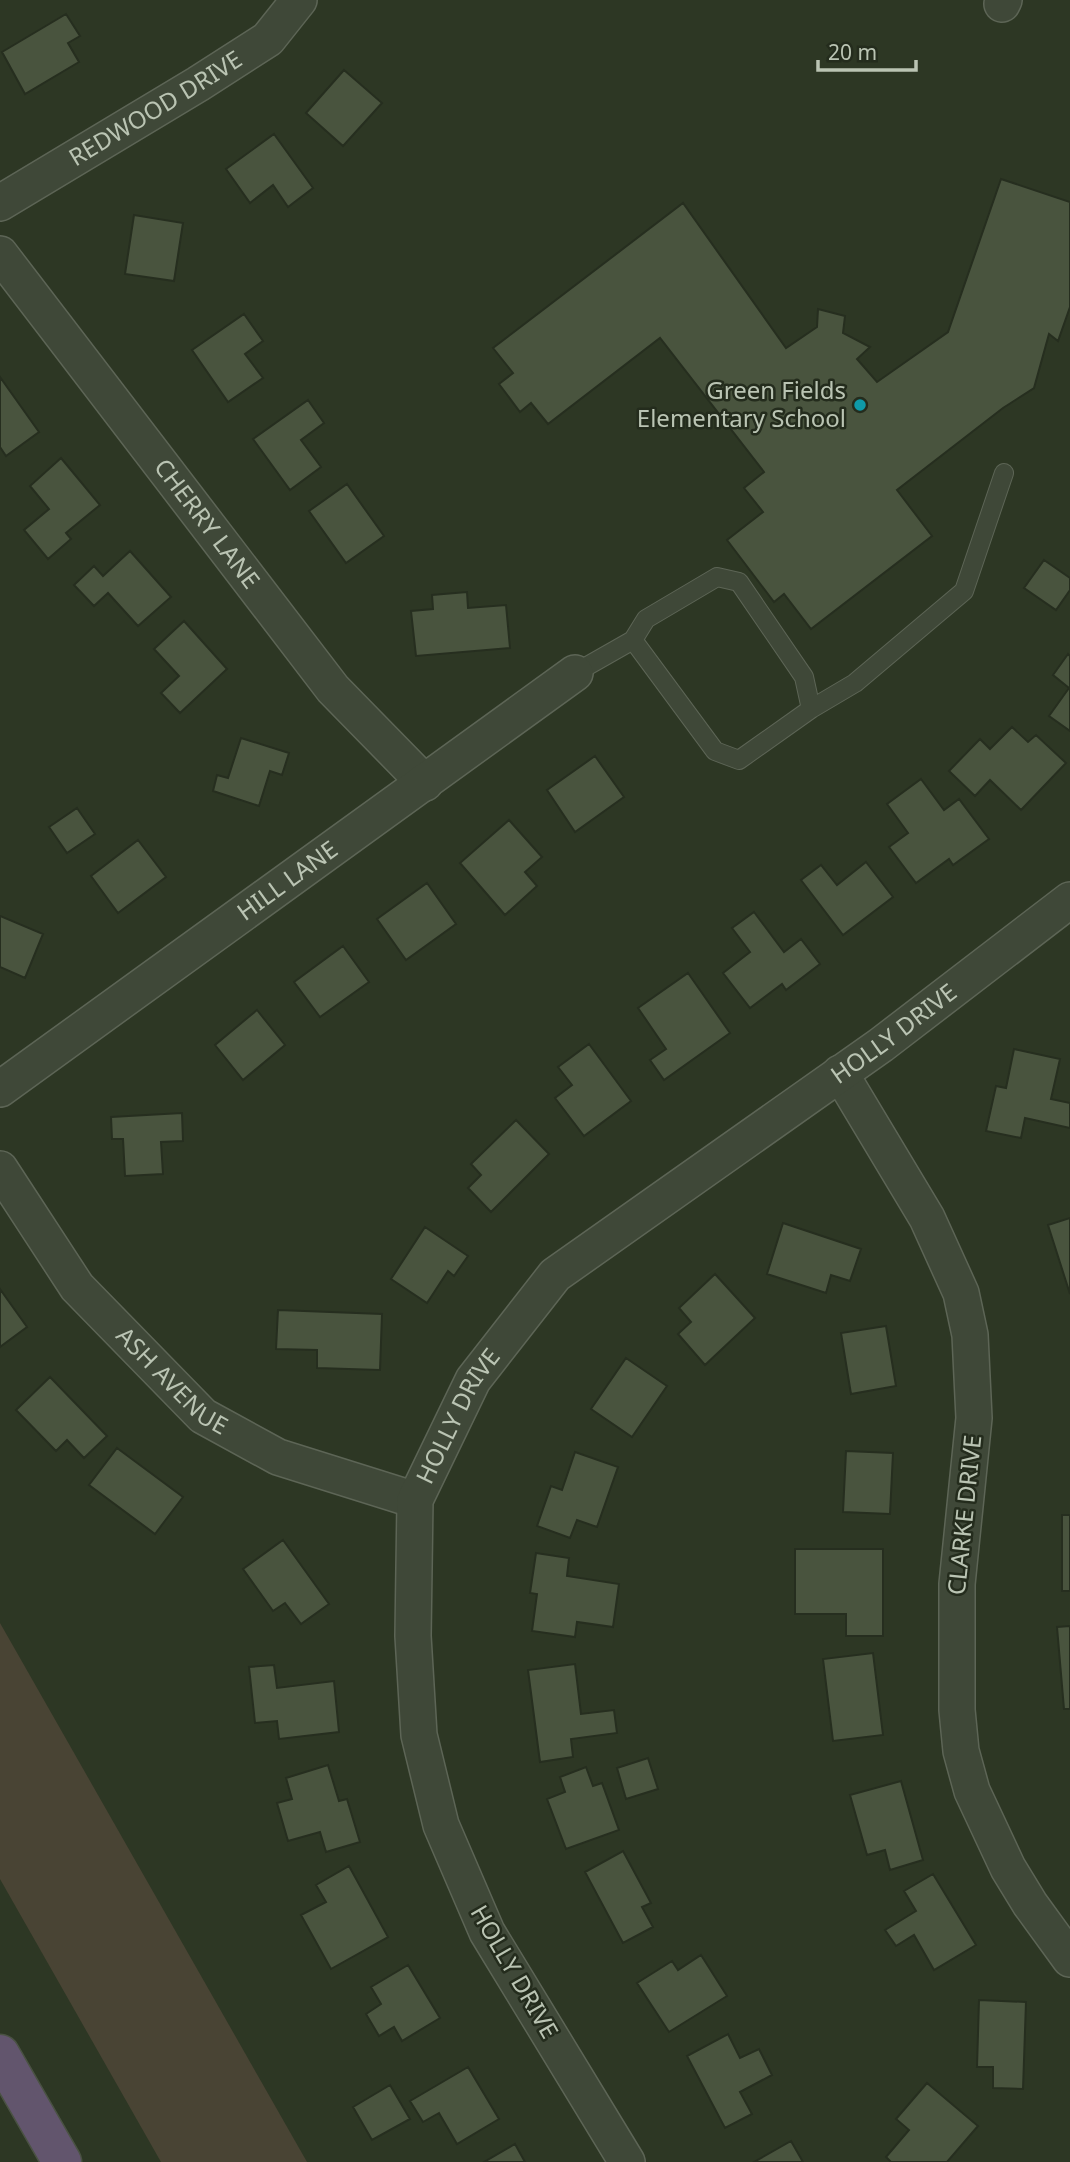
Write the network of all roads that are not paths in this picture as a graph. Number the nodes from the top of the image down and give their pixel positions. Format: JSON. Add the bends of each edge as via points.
{"nodes":[{"id":1,"x":299,"y":0,"type":"edge"},
{"id":2,"x":0,"y":204,"type":"edge"},
{"id":3,"x":0,"y":254,"type":"edge"},
{"id":4,"x":1004,"y":473,"type":"dead end"},
{"id":5,"x":633,"y":639,"type":"junction"},
{"id":6,"x":575,"y":673,"type":"joint"},
{"id":7,"x":810,"y":709,"type":"junction"},
{"id":8,"x":425,"y":783,"type":"junction"},
{"id":9,"x":1070,"y":900,"type":"edge"},
{"id":10,"x":841,"y":1073,"type":"junction"},
{"id":11,"x":0,"y":1089,"type":"edge"},
{"id":12,"x":0,"y":1169,"type":"edge"},
{"id":13,"x":415,"y":1500,"type":"junction"},
{"id":14,"x":1070,"y":1959,"type":"edge"},
{"id":15,"x":0,"y":2054,"type":"edge"},
{"id":16,"x":62,"y":2162,"type":"edge"},
{"id":17,"x":627,"y":2162,"type":"edge"}],
"edges":[{"from":1,"to":2,"type":"street","name":"REDWOOD DRIVE","via":[[268,39]]},
{"from":3,"to":8,"type":"street","name":"CHERRY LANE","via":[[333,689]]},
{"from":4,"to":7,"type":"lane","via":[[964,591],[855,683]]},
{"from":5,"to":6,"type":"lane"},
{"from":5,"to":7,"type":"lane","via":[[715,751],[739,760]]},
{"from":5,"to":7,"type":"lane","via":[[646,619],[717,577],[739,582],[804,677]]},
{"from":6,"to":8,"type":"street","name":"HILL LANE"},
{"from":8,"to":11,"type":"street","name":"HILL LANE"},
{"from":9,"to":10,"type":"street","name":"HOLLY DRIVE"},
{"from":10,"to":13,"type":"street","name":"HOLLY DRIVE","via":[[555,1275],[472,1380]]},
{"from":10,"to":14,"type":"street","name":"CLARKE DRIVE","via":[[927,1218],[961,1293],[970,1335],[974,1418],[957,1584],[961,1751],[972,1791],[1009,1868]]},
{"from":12,"to":13,"type":"street","name":"ASH AVENUE","via":[[76,1287],[203,1416],[278,1457]]},
{"from":13,"to":17,"type":"street","name":"HOLLY DRIVE","via":[[413,1636],[419,1735],[441,1825],[487,1932]]},
{"from":15,"to":16,"type":"highway"}]}
